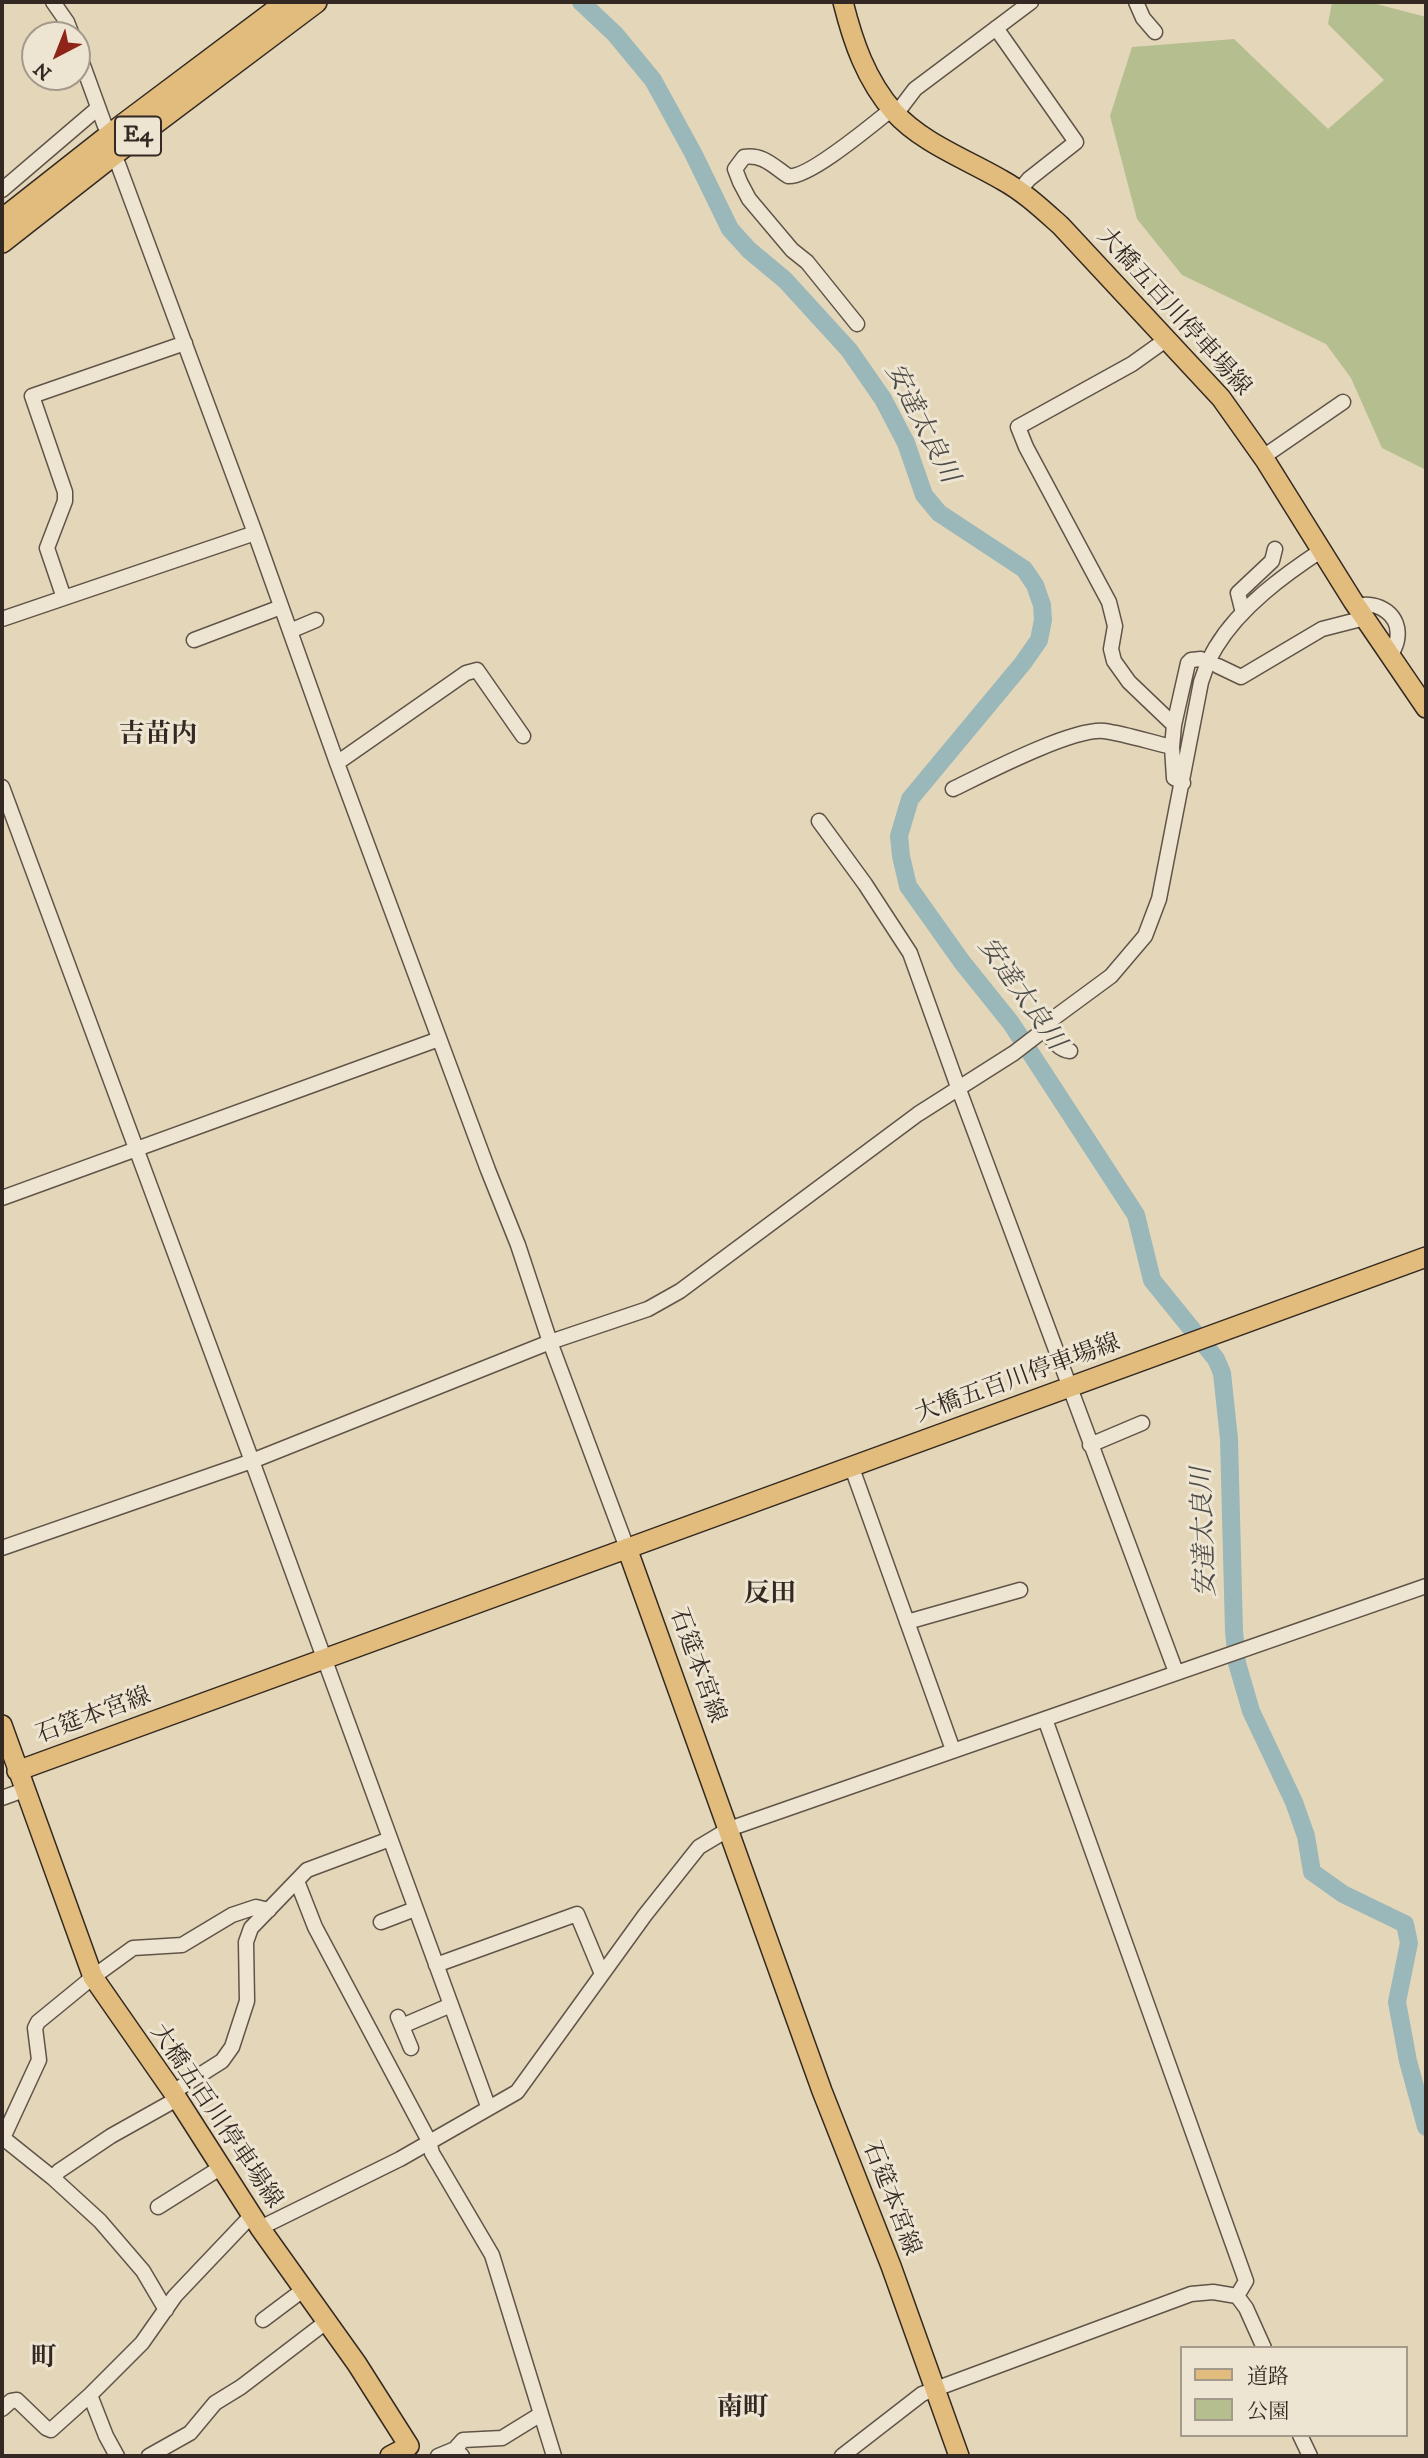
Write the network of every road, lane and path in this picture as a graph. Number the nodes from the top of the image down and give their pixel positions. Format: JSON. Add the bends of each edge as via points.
{"nodes":[{"id":1,"x":53,"y":2,"type":"edge"},
{"id":2,"x":286,"y":2,"type":"edge"},
{"id":3,"x":316,"y":2,"type":"edge"},
{"id":4,"x":323,"y":2,"type":"edge"},
{"id":5,"x":843,"y":2,"type":"edge"},
{"id":6,"x":1031,"y":2,"type":"edge"},
{"id":7,"x":1140,"y":4,"type":"edge"},
{"id":8,"x":66,"y":21,"type":"edge"},
{"id":9,"x":270,"y":25,"type":"junction"},
{"id":10,"x":996,"y":28,"type":"junction"},
{"id":11,"x":1155,"y":32,"type":"dead end"},
{"id":12,"x":91,"y":88,"type":"edge"},
{"id":13,"x":98,"y":108,"type":"junction"},
{"id":14,"x":894,"y":111,"type":"junction"},
{"id":15,"x":105,"y":126,"type":"dead end"},
{"id":16,"x":118,"y":164,"type":"dead end"},
{"id":17,"x":2,"y":190,"type":"edge"},
{"id":18,"x":1019,"y":191,"type":"junction"},
{"id":19,"x":2,"y":220,"type":"edge"},
{"id":20,"x":2,"y":242,"type":"edge"},
{"id":21,"x":857,"y":324,"type":"dead end"},
{"id":22,"x":1167,"y":340,"type":"junction"},
{"id":23,"x":184,"y":343,"type":"junction"},
{"id":24,"x":1343,"y":402,"type":"dead end"},
{"id":25,"x":1263,"y":457,"type":"junction"},
{"id":26,"x":255,"y":533,"type":"junction"},
{"id":27,"x":1275,"y":550,"type":"dead end"},
{"id":28,"x":1322,"y":550,"type":"junction"},
{"id":29,"x":64,"y":598,"type":"junction"},
{"id":30,"x":281,"y":607,"type":"junction"},
{"id":31,"x":1361,"y":612,"type":"junction"},
{"id":32,"x":1243,"y":613,"type":"junction"},
{"id":33,"x":2,"y":619,"type":"edge"},
{"id":34,"x":316,"y":620,"type":"dead end"},
{"id":35,"x":290,"y":631,"type":"junction"},
{"id":36,"x":194,"y":640,"type":"dead end"},
{"id":37,"x":1201,"y":659,"type":"dead end"},
{"id":38,"x":1218,"y":666,"type":"dead end"},
{"id":39,"x":1426,"y":708,"type":"edge"},
{"id":40,"x":1174,"y":725,"type":"junction"},
{"id":41,"x":523,"y":736,"type":"dead end"},
{"id":42,"x":1172,"y":747,"type":"junction"},
{"id":43,"x":337,"y":763,"type":"junction"},
{"id":44,"x":1183,"y":783,"type":"junction"},
{"id":45,"x":2,"y":787,"type":"edge"},
{"id":46,"x":953,"y":789,"type":"dead end"},
{"id":47,"x":819,"y":821,"type":"dead end"},
{"id":48,"x":1041,"y":1030,"type":"junction"},
{"id":49,"x":439,"y":1040,"type":"junction"},
{"id":50,"x":1070,"y":1051,"type":"dead end"},
{"id":51,"x":958,"y":1087,"type":"junction"},
{"id":52,"x":135,"y":1150,"type":"junction"},
{"id":53,"x":2,"y":1198,"type":"edge"},
{"id":54,"x":1426,"y":1257,"type":"edge"},
{"id":55,"x":550,"y":1342,"type":"junction"},
{"id":56,"x":1068,"y":1387,"type":"junction"},
{"id":57,"x":1142,"y":1423,"type":"dead end"},
{"id":58,"x":1090,"y":1445,"type":"junction"},
{"id":59,"x":252,"y":1461,"type":"junction"},
{"id":60,"x":852,"y":1468,"type":"junction"},
{"id":61,"x":2,"y":1548,"type":"edge"},
{"id":62,"x":627,"y":1548,"type":"junction"},
{"id":63,"x":1426,"y":1586,"type":"edge"},
{"id":64,"x":1020,"y":1590,"type":"dead end"},
{"id":65,"x":907,"y":1622,"type":"junction"},
{"id":66,"x":324,"y":1660,"type":"junction"},
{"id":67,"x":1176,"y":1672,"type":"junction"},
{"id":68,"x":1045,"y":1719,"type":"junction"},
{"id":69,"x":2,"y":1726,"type":"edge"},
{"id":70,"x":953,"y":1750,"type":"junction"},
{"id":71,"x":17,"y":1771,"type":"junction"},
{"id":72,"x":24,"y":1790,"type":"junction"},
{"id":73,"x":2,"y":1798,"type":"edge"},
{"id":74,"x":729,"y":1829,"type":"junction"},
{"id":75,"x":390,"y":1839,"type":"junction"},
{"id":76,"x":297,"y":1881,"type":"junction"},
{"id":77,"x":415,"y":1909,"type":"junction"},
{"id":78,"x":269,"y":1910,"type":"junction"},
{"id":79,"x":381,"y":1922,"type":"dead end"},
{"id":80,"x":436,"y":1965,"type":"junction"},
{"id":81,"x":602,"y":1974,"type":"junction"},
{"id":82,"x":93,"y":1977,"type":"junction"},
{"id":83,"x":451,"y":2005,"type":"junction"},
{"id":84,"x":411,"y":2048,"type":"dead end"},
{"id":85,"x":175,"y":2096,"type":"junction"},
{"id":86,"x":488,"y":2106,"type":"junction"},
{"id":87,"x":2,"y":2139,"type":"edge"},
{"id":88,"x":429,"y":2141,"type":"junction"},
{"id":89,"x":220,"y":2168,"type":"junction"},
{"id":90,"x":53,"y":2178,"type":"junction"},
{"id":91,"x":158,"y":2207,"type":"dead end"},
{"id":92,"x":255,"y":2222,"type":"junction"},
{"id":93,"x":303,"y":2290,"type":"junction"},
{"id":94,"x":1237,"y":2296,"type":"junction"},
{"id":95,"x":166,"y":2310,"type":"junction"},
{"id":96,"x":264,"y":2320,"type":"dead end"},
{"id":97,"x":326,"y":2322,"type":"junction"},
{"id":98,"x":1263,"y":2346,"type":"edge"},
{"id":99,"x":934,"y":2389,"type":"junction"},
{"id":100,"x":90,"y":2395,"type":"junction"},
{"id":101,"x":2,"y":2409,"type":"edge"},
{"id":102,"x":541,"y":2414,"type":"junction"},
{"id":103,"x":1301,"y":2437,"type":"edge"},
{"id":104,"x":412,"y":2451,"type":"edge"},
{"id":105,"x":459,"y":2453,"type":"edge"},
{"id":106,"x":117,"y":2456,"type":"edge"},
{"id":107,"x":149,"y":2456,"type":"edge"},
{"id":108,"x":390,"y":2456,"type":"edge"},
{"id":109,"x":438,"y":2456,"type":"edge"},
{"id":110,"x":554,"y":2456,"type":"edge"},
{"id":111,"x":842,"y":2456,"type":"edge"},
{"id":112,"x":959,"y":2456,"type":"edge"},
{"id":113,"x":1310,"y":2456,"type":"edge"}],
"edges":[{"from":1,"to":8,"type":"street"},
{"from":2,"to":9,"type":"highway"},
{"from":3,"to":9,"type":"highway","number":"E4"},
{"from":4,"to":9,"type":"highway"},
{"from":5,"to":14,"type":"main road","name":"大橋五百川停車場線","via":[[862,63]]},
{"from":6,"to":10,"type":"street"},
{"from":7,"to":11,"type":"street"},
{"from":9,"to":19,"type":"highway","number":"E4","via":[[116,131]]},
{"from":9,"to":20,"type":"highway","number":"E4"},
{"from":10,"to":14,"type":"street","via":[[915,89]]},
{"from":10,"to":18,"type":"street","via":[[1076,142]]},
{"from":12,"to":13,"type":"street"},
{"from":13,"to":15,"type":"street"},
{"from":13,"to":17,"type":"street"},
{"from":14,"to":18,"type":"main road","name":"大橋五百川停車場線","via":[[915,130]]},
{"from":14,"to":21,"type":"street","via":[[801,175],[788,176],[768,161],[751,156],[744,157],[736,169],[749,199]]},
{"from":16,"to":23,"type":"street"},
{"from":18,"to":22,"type":"main road","name":"大橋五百川停車場線","via":[[1061,226]]},
{"from":22,"to":25,"type":"main road","name":"大橋五百川停車場線","via":[[1220,398]]},
{"from":22,"to":40,"type":"street","via":[[1018,427],[1108,602],[1115,626],[1114,661]]},
{"from":23,"to":26,"type":"street"},
{"from":23,"to":29,"type":"street","via":[[32,396],[65,492],[47,548]]},
{"from":24,"to":25,"type":"street"},
{"from":25,"to":28,"type":"main road","name":"大橋五百川停車場線"},
{"from":26,"to":29,"type":"street"},
{"from":26,"to":30,"type":"street"},
{"from":27,"to":32,"type":"street","via":[[1272,561],[1238,593]]},
{"from":28,"to":31,"type":"main road","name":"大橋五百川停車場線"},
{"from":28,"to":32,"type":"street"},
{"from":29,"to":33,"type":"street"},
{"from":30,"to":35,"type":"street"},
{"from":30,"to":36,"type":"street"},
{"from":31,"to":38,"type":"street","via":[[1322,629],[1241,677]]},
{"from":31,"to":39,"type":"main road","name":"大橋五百川停車場線"},
{"from":32,"to":44,"type":"street","via":[[1216,647],[1200,682]]},
{"from":34,"to":35,"type":"street"},
{"from":35,"to":43,"type":"street"},
{"from":37,"to":40,"type":"street","via":[[1188,663]]},
{"from":40,"to":42,"type":"street"},
{"from":41,"to":43,"type":"street","via":[[477,670],[466,673]]},
{"from":42,"to":44,"type":"street","via":[[1174,778]]},
{"from":42,"to":46,"type":"street","via":[[1101,731],[1083,734]]},
{"from":43,"to":49,"type":"street"},
{"from":44,"to":48,"type":"street","via":[[1159,899],[1145,936],[1111,976]]},
{"from":45,"to":52,"type":"street"},
{"from":47,"to":51,"type":"street","via":[[910,953]]},
{"from":48,"to":50,"type":"street"},
{"from":48,"to":51,"type":"street","via":[[1014,1053]]},
{"from":49,"to":52,"type":"street"},
{"from":49,"to":55,"type":"street","via":[[519,1245]]},
{"from":51,"to":55,"type":"street","via":[[680,1291],[649,1309]]},
{"from":51,"to":56,"type":"street"},
{"from":52,"to":53,"type":"street"},
{"from":52,"to":59,"type":"street"},
{"from":54,"to":56,"type":"main road","name":"大橋五百川停車場線"},
{"from":55,"to":59,"type":"street"},
{"from":55,"to":62,"type":"street"},
{"from":56,"to":58,"type":"street"},
{"from":56,"to":60,"type":"main road","name":"大橋五百川停車場線"},
{"from":57,"to":58,"type":"street"},
{"from":58,"to":67,"type":"street"},
{"from":59,"to":61,"type":"street"},
{"from":59,"to":66,"type":"street"},
{"from":60,"to":62,"type":"main road","name":"大橋五百川停車場線"},
{"from":60,"to":65,"type":"street"},
{"from":62,"to":66,"type":"main road","name":"石筵本宮線"},
{"from":62,"to":74,"type":"main road","name":"石筵本宮線"},
{"from":63,"to":67,"type":"street"},
{"from":64,"to":65,"type":"street"},
{"from":65,"to":70,"type":"street"},
{"from":66,"to":71,"type":"main road","name":"石筵本宮線"},
{"from":66,"to":75,"type":"street"},
{"from":67,"to":68,"type":"street"},
{"from":68,"to":70,"type":"street"},
{"from":68,"to":94,"type":"street","via":[[1246,2281]]},
{"from":69,"to":71,"type":"main road","name":"石筵本宮線"},
{"from":70,"to":74,"type":"street"},
{"from":71,"to":72,"type":"main road","name":"大橋五百川停車場線"},
{"from":72,"to":73,"type":"street"},
{"from":72,"to":82,"type":"main road","name":"大橋五百川停車場線"},
{"from":74,"to":81,"type":"street","via":[[699,1847]]},
{"from":74,"to":99,"type":"main road","name":"石筵本宮線"},
{"from":75,"to":76,"type":"street","via":[[307,1870]]},
{"from":75,"to":77,"type":"street"},
{"from":76,"to":78,"type":"street"},
{"from":76,"to":88,"type":"street","via":[[315,1927]]},
{"from":77,"to":79,"type":"street"},
{"from":77,"to":80,"type":"street"},
{"from":78,"to":82,"type":"street","via":[[256,1907],[232,1915],[182,1945],[133,1948]]},
{"from":78,"to":85,"type":"street","via":[[251,1928],[246,1942],[247,2001],[232,2047],[222,2061]]},
{"from":80,"to":81,"type":"street","via":[[577,1913]]},
{"from":80,"to":83,"type":"street"},
{"from":81,"to":86,"type":"street","via":[[517,2092]]},
{"from":82,"to":85,"type":"main road","name":"大橋五百川停車場線"},
{"from":82,"to":87,"type":"street","via":[[38,2022],[39,2060]]},
{"from":83,"to":84,"type":"street","via":[[400,2021]]},
{"from":83,"to":86,"type":"street"},
{"from":85,"to":89,"type":"main road","name":"大橋五百川停車場線"},
{"from":85,"to":90,"type":"street"},
{"from":86,"to":88,"type":"street"},
{"from":87,"to":90,"type":"street"},
{"from":88,"to":92,"type":"street","via":[[400,2159]]},
{"from":88,"to":102,"type":"street","via":[[492,2255]]},
{"from":89,"to":91,"type":"street"},
{"from":89,"to":92,"type":"main road","name":"大橋五百川停車場線"},
{"from":90,"to":95,"type":"street","via":[[100,2221],[143,2271]]},
{"from":92,"to":93,"type":"main road","name":"大橋五百川停車場線"},
{"from":92,"to":95,"type":"street","via":[[209,2258]]},
{"from":93,"to":96,"type":"street"},
{"from":93,"to":97,"type":"main road","name":"大橋五百川停車場線"},
{"from":94,"to":98,"type":"street"},
{"from":94,"to":99,"type":"street","via":[[1191,2294]]},
{"from":95,"to":100,"type":"street","via":[[142,2343]]},
{"from":97,"to":104,"type":"main road","name":"大橋五百川停車場線"},
{"from":97,"to":107,"type":"street","via":[[215,2403],[190,2433]]},
{"from":99,"to":111,"type":"street"},
{"from":99,"to":112,"type":"main road","name":"石筵本宮線"},
{"from":100,"to":101,"type":"street","via":[[51,2430],[17,2400]]},
{"from":100,"to":106,"type":"street"},
{"from":102,"to":105,"type":"street","via":[[502,2438],[463,2441]]},
{"from":102,"to":110,"type":"street"},
{"from":103,"to":113,"type":"street"},
{"from":104,"to":108,"type":"main road","name":"大橋五百川停車場線"},
{"from":105,"to":109,"type":"street"}]}
